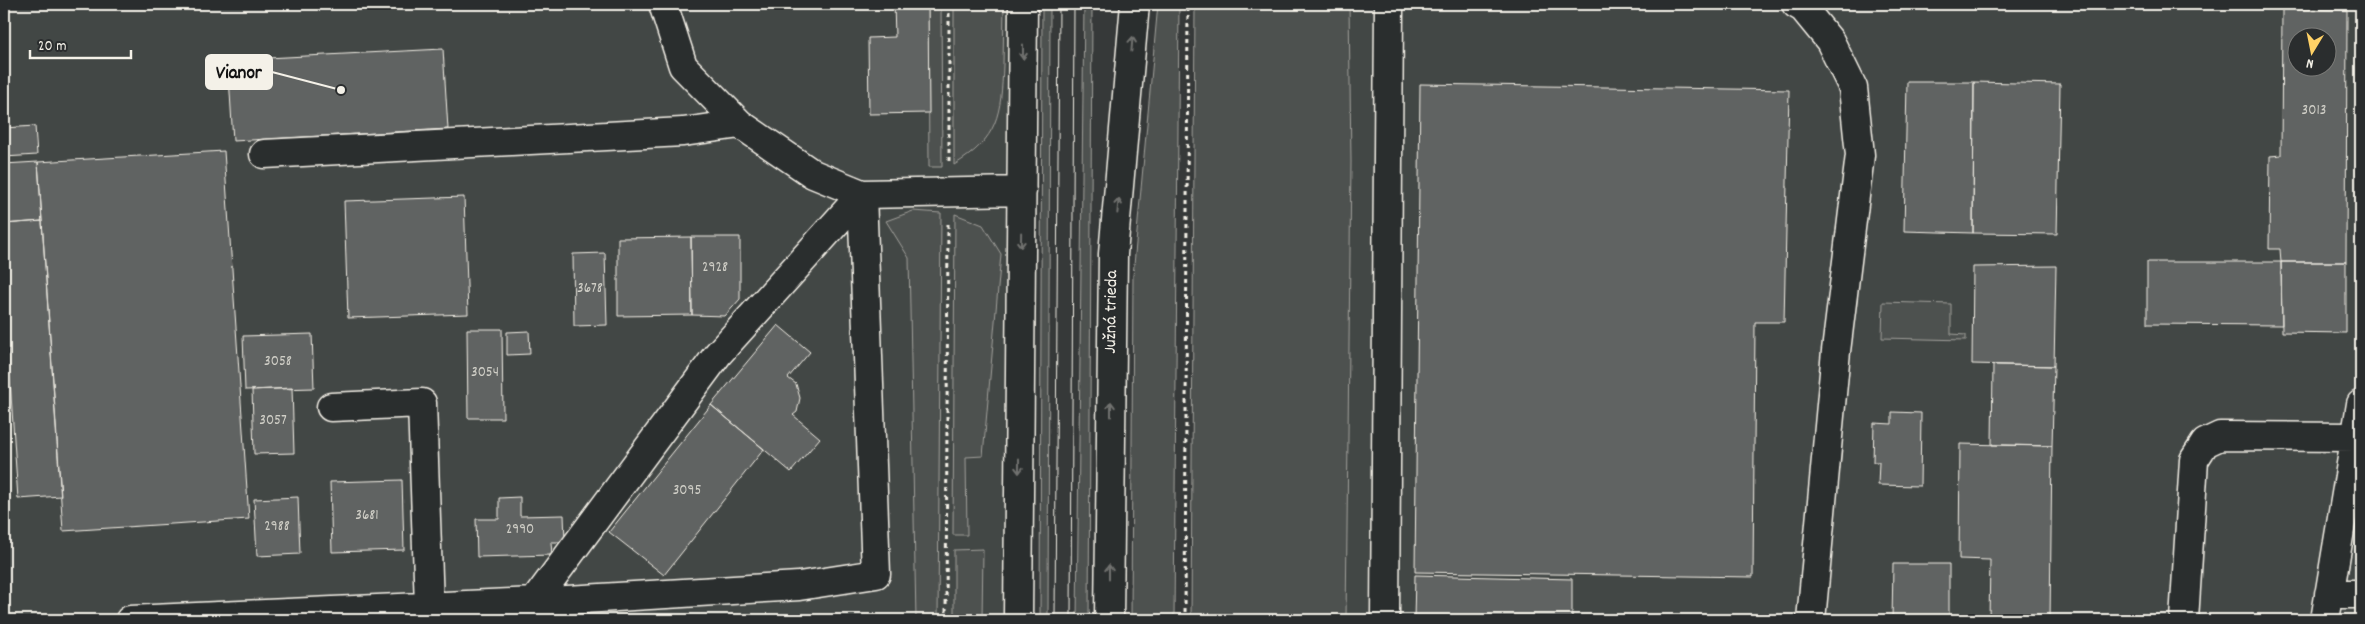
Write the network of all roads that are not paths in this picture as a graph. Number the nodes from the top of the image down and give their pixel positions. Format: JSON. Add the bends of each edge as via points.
{"nodes":[{"id":1,"x":663,"y":4,"type":"edge"},
{"id":2,"x":1023,"y":4,"type":"edge"},
{"id":3,"x":1135,"y":4,"type":"edge"},
{"id":4,"x":1389,"y":4,"type":"edge"},
{"id":5,"x":1796,"y":4,"type":"edge"},
{"id":6,"x":740,"y":124,"type":"junction"},
{"id":7,"x":264,"y":154,"type":"dead end"},
{"id":8,"x":1022,"y":191,"type":"junction"},
{"id":9,"x":862,"y":194,"type":"junction"},
{"id":10,"x":2361,"y":404,"type":"edge"},
{"id":11,"x":331,"y":407,"type":"dead end"},
{"id":12,"x":2356,"y":437,"type":"junction"},
{"id":13,"x":2361,"y":594,"type":"edge"},
{"id":14,"x":429,"y":606,"type":"junction"},
{"id":15,"x":2327,"y":607,"type":"edge"},
{"id":16,"x":533,"y":611,"type":"edge"},
{"id":17,"x":219,"y":618,"type":"edge"},
{"id":18,"x":130,"y":620,"type":"edge"},
{"id":19,"x":1018,"y":620,"type":"edge"},
{"id":20,"x":1109,"y":620,"type":"edge"},
{"id":21,"x":1385,"y":620,"type":"edge"},
{"id":22,"x":1811,"y":620,"type":"edge"},
{"id":23,"x":2184,"y":620,"type":"edge"}],
"edges":[{"from":1,"to":6,"type":"street","via":[[683,66]]},
{"from":2,"to":8,"type":"street","one_way":true},
{"from":20,"to":3,"type":"street","name":"Južná trieda","one_way":true,"via":[[1113,254]]},
{"from":4,"to":21,"type":"street"},
{"from":5,"to":22,"type":"street","via":[[1830,41],[1853,88],[1860,155],[1836,351]]},
{"from":6,"to":7,"type":"street","via":[[683,132]]},
{"from":6,"to":9,"type":"street","via":[[813,174]]},
{"from":8,"to":9,"type":"street"},
{"from":8,"to":19,"type":"street","one_way":true},
{"from":9,"to":16,"type":"street","via":[[718,354]]},
{"from":9,"to":16,"type":"street","via":[[876,574],[799,586]]},
{"from":10,"to":12,"type":"street"},
{"from":11,"to":14,"type":"street","via":[[422,403]]},
{"from":12,"to":15,"type":"street"},
{"from":12,"to":23,"type":"street","via":[[2220,436],[2204,443],[2194,460]]},
{"from":13,"to":15,"type":"street"},
{"from":14,"to":16,"type":"street"},
{"from":14,"to":17,"type":"street"},
{"from":17,"to":18,"type":"street"}]}
